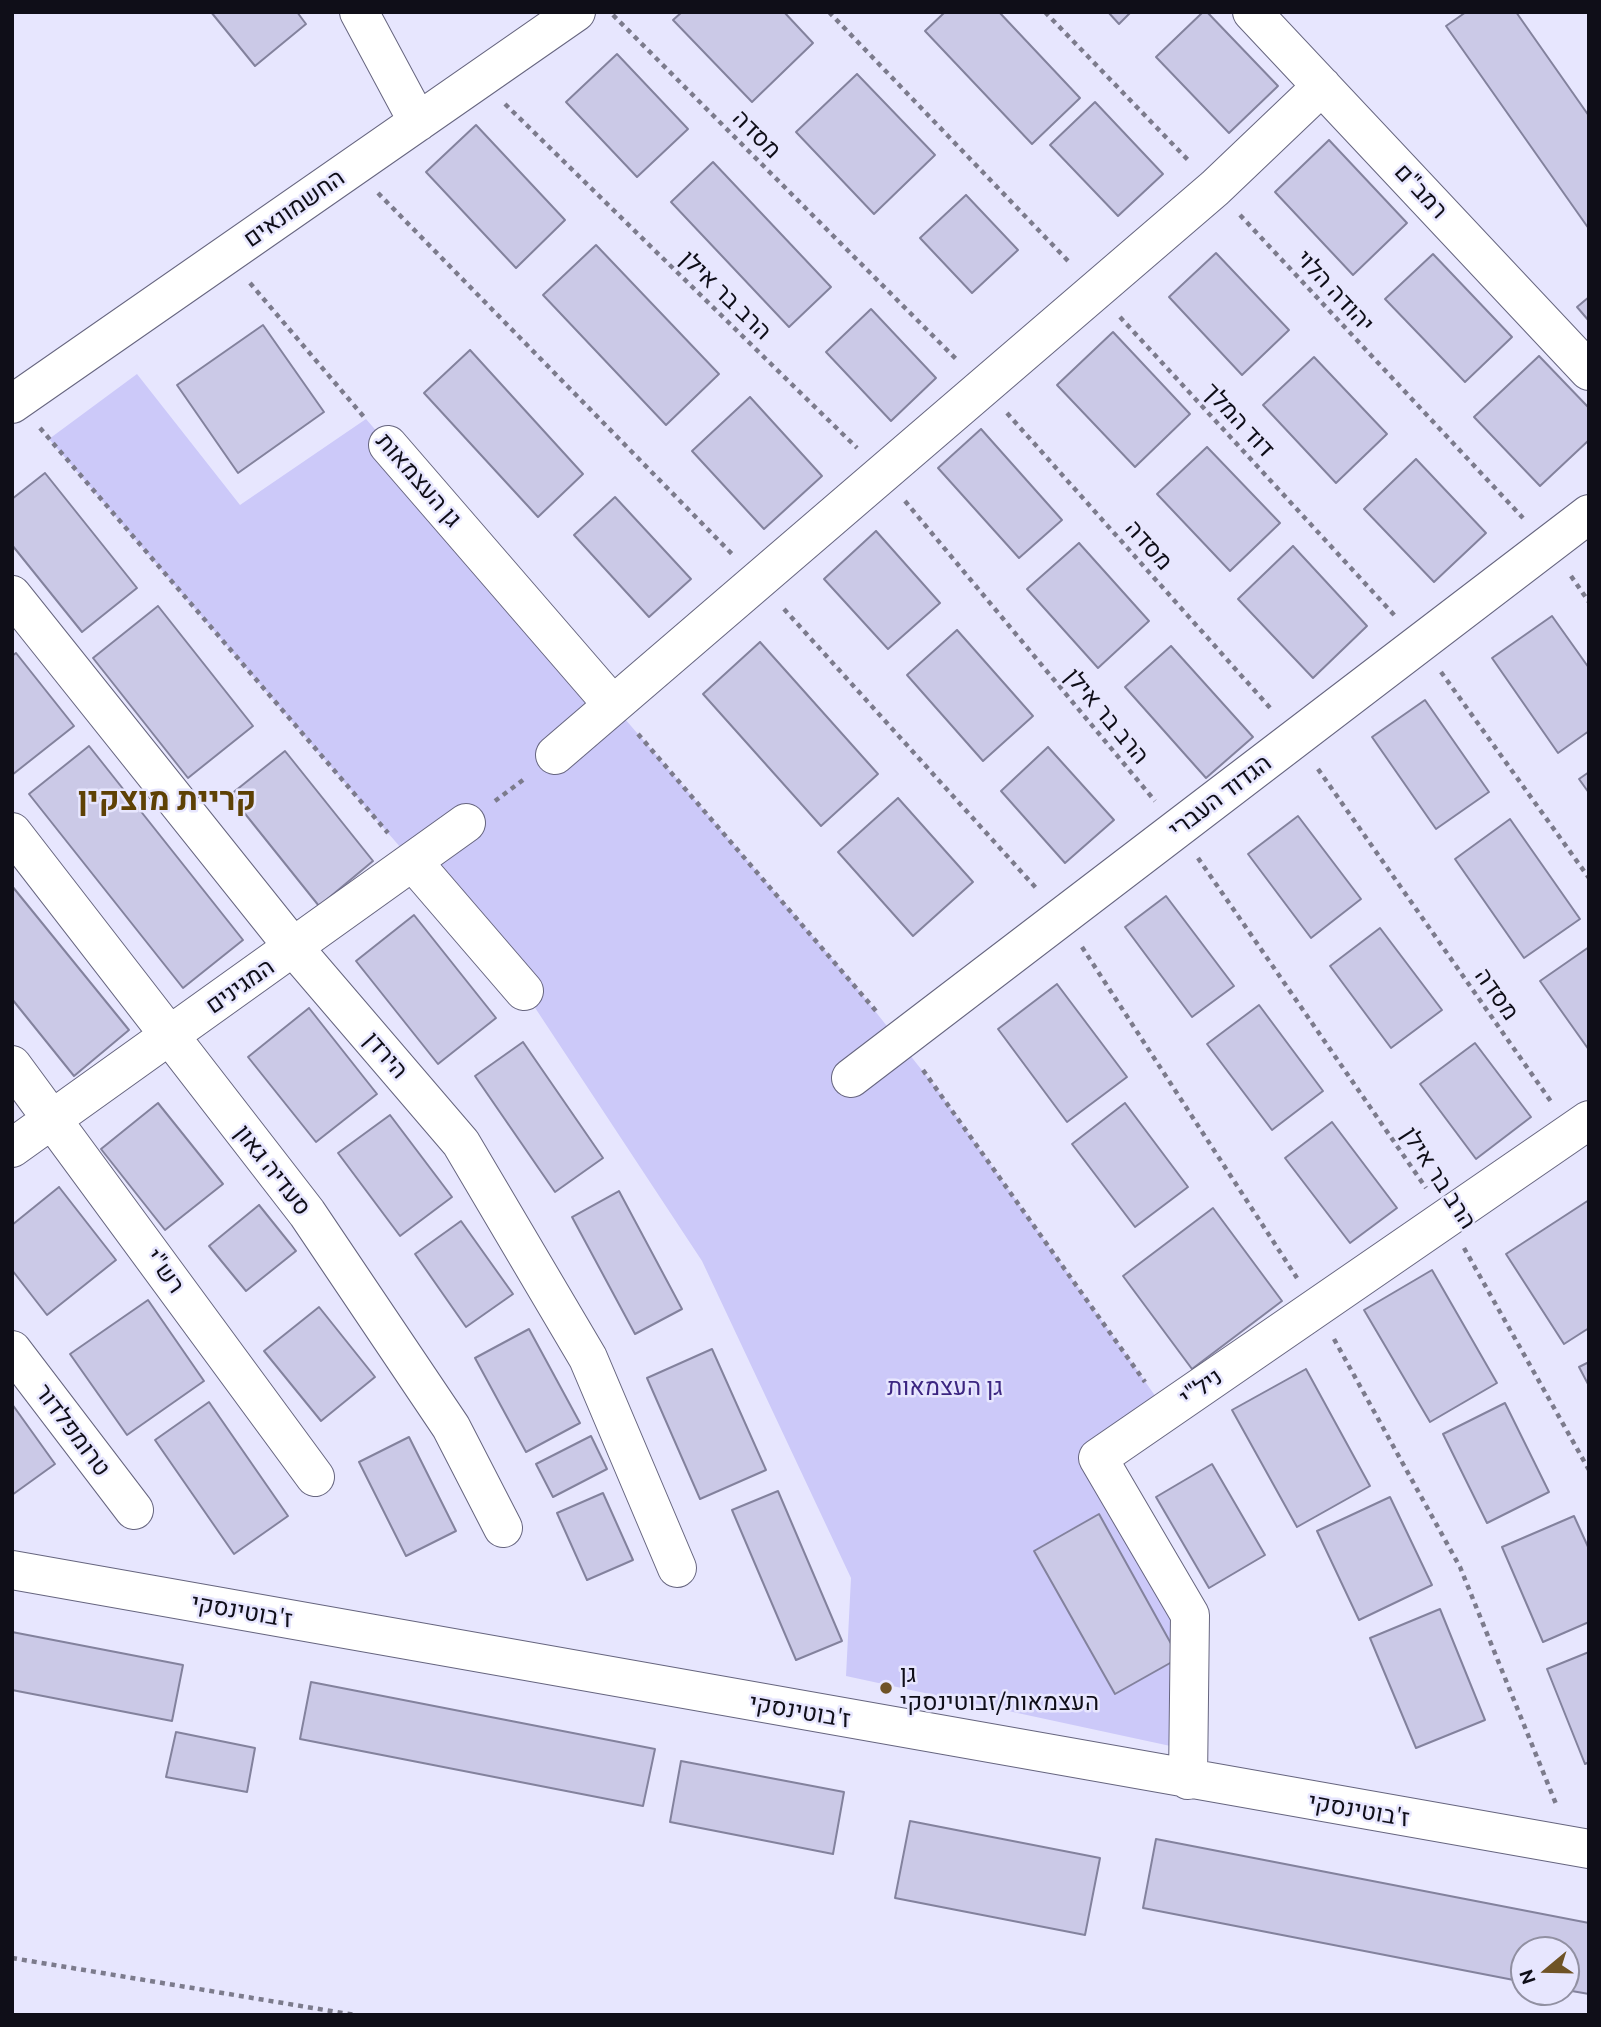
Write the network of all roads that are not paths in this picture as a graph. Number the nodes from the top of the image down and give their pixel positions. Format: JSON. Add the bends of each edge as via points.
{"nodes":[{"id":1,"x":359,"y":12,"type":"edge"},
{"id":2,"x":576,"y":12,"type":"edge"},
{"id":3,"x":1252,"y":12,"type":"edge"},
{"id":4,"x":1322,"y":86,"type":"junction"},
{"id":5,"x":418,"y":122,"type":"junction"},
{"id":6,"x":1589,"y":371,"type":"edge"},
{"id":7,"x":14,"y":402,"type":"edge"},
{"id":8,"x":388,"y":445,"type":"road end"},
{"id":9,"x":1589,"y":514,"type":"edge"},
{"id":10,"x":12,"y":595,"type":"edge"},
{"id":11,"x":612,"y":704,"type":"junction"},
{"id":12,"x":555,"y":755,"type":"road end"},
{"id":13,"x":466,"y":823,"type":"road end"},
{"id":14,"x":12,"y":832,"type":"edge"},
{"id":15,"x":413,"y":862,"type":"junction"},
{"id":16,"x":294,"y":948,"type":"junction"},
{"id":17,"x":524,"y":991,"type":"dead end"},
{"id":18,"x":170,"y":1036,"type":"junction"},
{"id":19,"x":12,"y":1065,"type":"edge"},
{"id":20,"x":850,"y":1078,"type":"dead end"},
{"id":21,"x":54,"y":1118,"type":"junction"},
{"id":22,"x":1580,"y":1126,"type":"edge"},
{"id":23,"x":12,"y":1148,"type":"edge"},
{"id":24,"x":12,"y":1350,"type":"edge"},
{"id":25,"x":315,"y":1477,"type":"dead end"},
{"id":26,"x":134,"y":1510,"type":"dead end"},
{"id":27,"x":503,"y":1528,"type":"dead end"},
{"id":28,"x":677,"y":1568,"type":"dead end"},
{"id":29,"x":12,"y":1570,"type":"edge"},
{"id":30,"x":1188,"y":1780,"type":"junction"},
{"id":31,"x":1589,"y":1849,"type":"edge"}],
"edges":[{"from":1,"to":5,"type":"street"},
{"from":2,"to":5,"type":"street","name":"החשמונאים"},
{"from":3,"to":4,"type":"street","name":"רמב\"ם"},
{"from":4,"to":6,"type":"street","name":"רמב\"ם"},
{"from":4,"to":11,"type":"street","via":[[1215,188]]},
{"from":5,"to":7,"type":"street","name":"החשמונאים"},
{"from":8,"to":11,"type":"street","name":"גן העצמאות"},
{"from":9,"to":20,"type":"street","name":"הגדוד העברי"},
{"from":10,"to":16,"type":"street","name":"הירדן"},
{"from":11,"to":12,"type":"street"},
{"from":13,"to":15,"type":"street","name":"המגינים"},
{"from":14,"to":18,"type":"street","name":"סעדיה גאון"},
{"from":15,"to":16,"type":"street","name":"המגינים"},
{"from":15,"to":17,"type":"street"},
{"from":16,"to":18,"type":"street","name":"המגינים"},
{"from":16,"to":28,"type":"street","name":"הירדן","via":[[461,1143],[587,1358]]},
{"from":18,"to":21,"type":"street","name":"המגינים"},
{"from":18,"to":27,"type":"street","name":"סעדיה גאון","via":[[315,1224],[451,1427]]},
{"from":19,"to":21,"type":"street","name":"רש\"י"},
{"from":21,"to":23,"type":"street","name":"המגינים"},
{"from":21,"to":25,"type":"street","name":"רש\"י"},
{"from":22,"to":30,"type":"street","name":"ניל\"י","via":[[1098,1458],[1190,1615]]},
{"from":24,"to":26,"type":"street","name":"טרומפלדור"},
{"from":29,"to":30,"type":"street","name":"ז'בוטינסקי"},
{"from":30,"to":31,"type":"street","name":"ז'בוטינסקי"}]}
